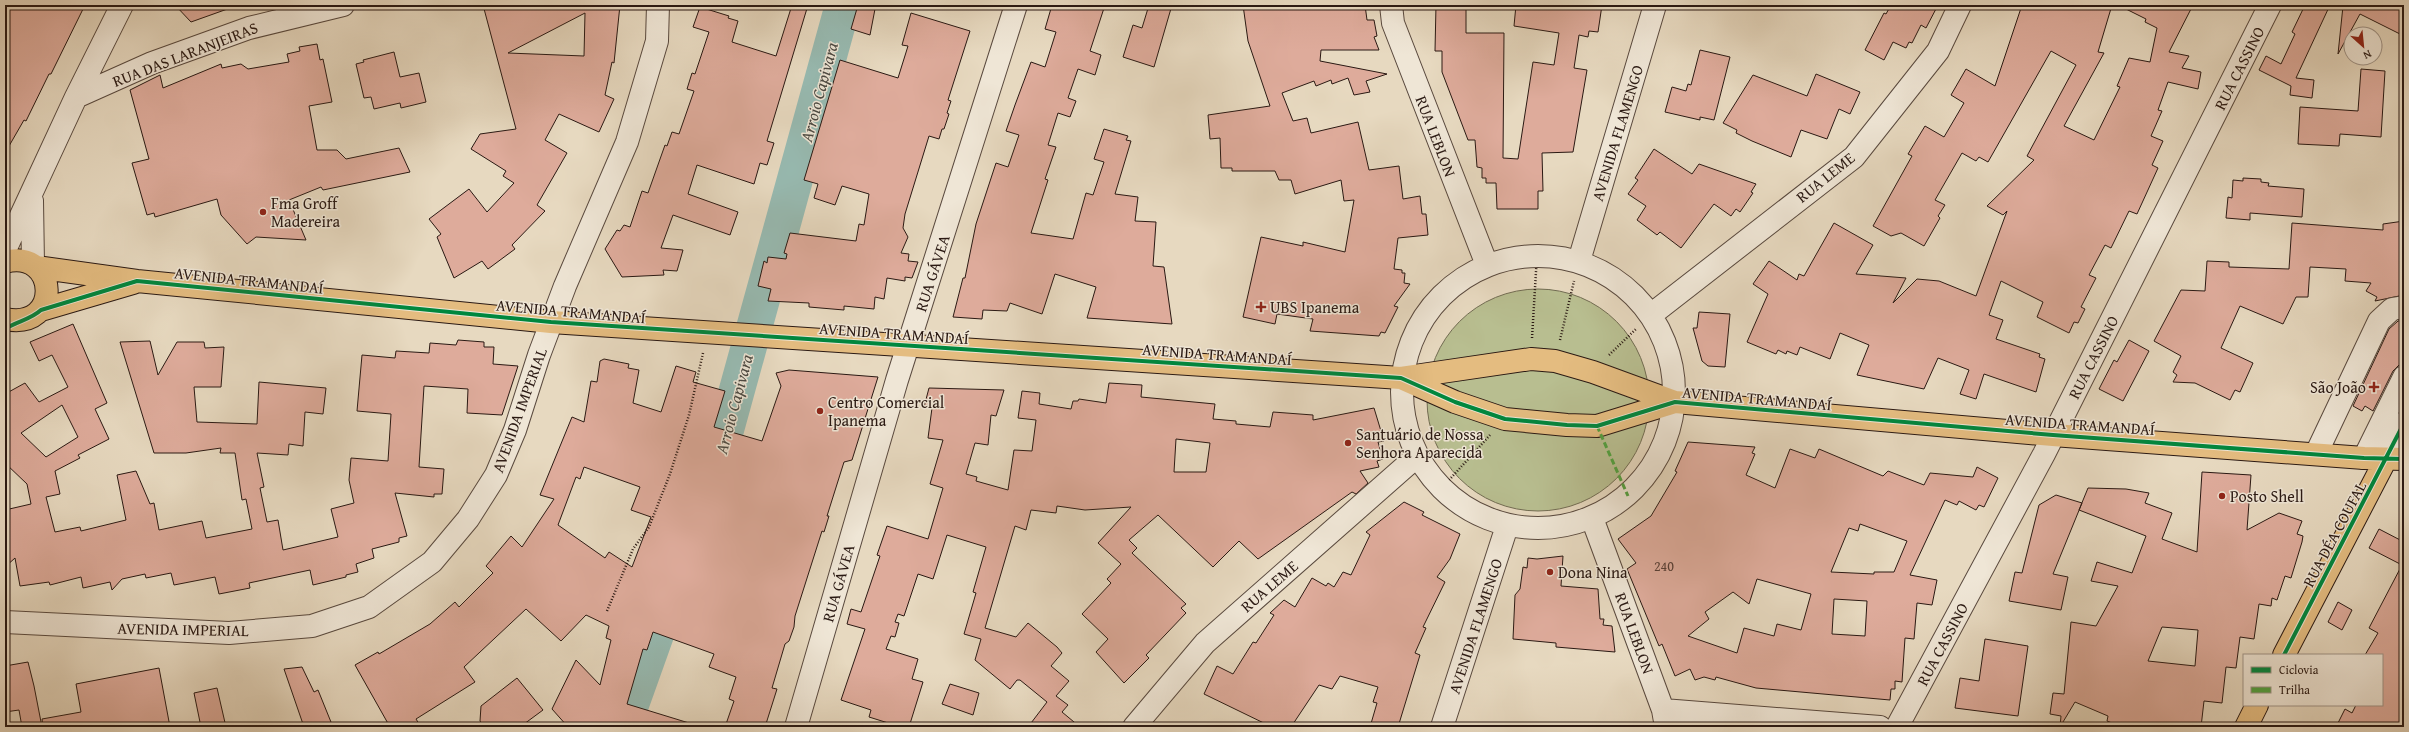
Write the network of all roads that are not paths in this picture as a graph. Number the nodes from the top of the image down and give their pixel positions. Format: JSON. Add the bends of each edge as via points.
{"nodes":[{"id":1,"x":122,"y":5,"type":"edge"},
{"id":2,"x":342,"y":5,"type":"edge"},
{"id":3,"x":658,"y":5,"type":"edge"},
{"id":4,"x":1016,"y":5,"type":"edge"},
{"id":5,"x":1391,"y":5,"type":"edge"},
{"id":6,"x":1655,"y":5,"type":"edge"},
{"id":7,"x":1960,"y":5,"type":"edge"},
{"id":8,"x":2270,"y":5,"type":"edge"},
{"id":9,"x":76,"y":98,"type":"junction"},
{"id":10,"x":32,"y":194,"type":"junction"},
{"id":11,"x":5,"y":250,"type":"edge"},
{"id":12,"x":1579,"y":261,"type":"junction"},
{"id":13,"x":5,"y":262,"type":"edge"},
{"id":14,"x":1487,"y":265,"type":"junction"},
{"id":15,"x":34,"y":266,"type":"junction"},
{"id":16,"x":137,"y":281,"type":"junction"},
{"id":17,"x":2404,"y":307,"type":"edge"},
{"id":18,"x":41,"y":310,"type":"junction"},
{"id":19,"x":1652,"y":314,"type":"junction"},
{"id":20,"x":551,"y":322,"type":"junction"},
{"id":21,"x":9,"y":323,"type":"edge"},
{"id":22,"x":908,"y":346,"type":"junction"},
{"id":23,"x":1464,"y":368,"type":"junction"},
{"id":24,"x":2404,"y":377,"type":"edge"},
{"id":25,"x":1401,"y":378,"type":"junction"},
{"id":26,"x":1615,"y":380,"type":"junction"},
{"id":27,"x":1455,"y":402,"type":"junction"},
{"id":28,"x":1675,"y":402,"type":"junction"},
{"id":29,"x":1612,"y":422,"type":"junction"},
{"id":30,"x":2404,"y":423,"type":"edge"},
{"id":31,"x":2053,"y":435,"type":"junction"},
{"id":32,"x":2316,"y":454,"type":"junction"},
{"id":33,"x":1416,"y":457,"type":"junction"},
{"id":34,"x":2364,"y":458,"type":"junction"},
{"id":35,"x":2395,"y":459,"type":"edge"},
{"id":36,"x":1592,"y":518,"type":"junction"},
{"id":37,"x":1507,"y":526,"type":"junction"},
{"id":38,"x":5,"y":622,"type":"edge"},
{"id":39,"x":2285,"y":654,"type":"edge"},
{"id":40,"x":2256,"y":706,"type":"edge"},
{"id":41,"x":1664,"y":719,"type":"edge"},
{"id":42,"x":796,"y":727,"type":"edge"},
{"id":43,"x":1134,"y":727,"type":"edge"},
{"id":44,"x":1442,"y":727,"type":"edge"},
{"id":45,"x":1880,"y":727,"type":"edge"},
{"id":46,"x":1897,"y":727,"type":"edge"},
{"id":47,"x":2246,"y":727,"type":"edge"}],
"edges":[{"from":1,"to":9,"type":"street"},
{"from":2,"to":9,"type":"street","name":"RUA DAS LARANJEIRAS","via":[[249,28],[152,63]]},
{"from":3,"to":20,"type":"street","name":"AVENIDA IMPERIAL","via":[[657,41],[627,142]]},
{"from":4,"to":22,"type":"street","name":"RUA GÁVEA"},
{"from":5,"to":14,"type":"street","name":"RUA LEBLON","via":[[1393,23]]},
{"from":6,"to":12,"type":"street","name":"AVENIDA FLAMENGO"},
{"from":7,"to":19,"type":"street","name":"RUA LEME","via":[[1938,51],[1854,157]]},
{"from":8,"to":31,"type":"street","name":"RUA CASSINO"},
{"from":9,"to":10,"type":"street"},
{"from":10,"to":11,"type":"street"},
{"from":10,"to":15,"type":"street"},
{"from":12,"to":14,"type":"street","via":[[1537,255]]},
{"from":12,"to":19,"type":"street","via":[[1620,281]]},
{"from":13,"to":15,"type":"main road","name":"AVENIDA TRAMANDAÍ","via":[[15,260]]},
{"from":14,"to":25,"type":"street","via":[[1454,284],[1428,310],[1410,342]]},
{"from":15,"to":16,"type":"main road","name":"AVENIDA TRAMANDAÍ"},
{"from":15,"to":18,"type":"main road","via":[[44,276],[47,287],[46,300]]},
{"from":16,"to":18,"type":"main road","name":"AVENIDA TRAMANDAÍ"},
{"from":16,"to":20,"type":"main road","name":"AVENIDA TRAMANDAÍ"},
{"from":17,"to":32,"type":"street","via":[[2392,309],[2379,321]]},
{"from":18,"to":21,"type":"main road","name":"AVENIDA TRAMANDAÍ","via":[[25,320]]},
{"from":19,"to":28,"type":"street","via":[[1671,356]]},
{"from":20,"to":22,"type":"main road","name":"AVENIDA TRAMANDAÍ"},
{"from":20,"to":38,"type":"street","name":"AVENIDA IMPERIAL","via":[[515,430],[496,475],[468,519],[432,562],[369,607],[312,626],[229,633]]},
{"from":22,"to":25,"type":"main road","name":"AVENIDA TRAMANDAÍ"},
{"from":22,"to":42,"type":"street","name":"RUA GÁVEA"},
{"from":23,"to":25,"type":"main road","name":"AVENIDA TRAMANDAÍ"},
{"from":23,"to":26,"type":"main road","name":"AVENIDA TRAMANDAÍ","via":[[1531,359],[1555,362]]},
{"from":23,"to":27,"type":"main road","via":[[1453,375],[1448,385],[1450,397]]},
{"from":24,"to":34,"type":"street"},
{"from":25,"to":27,"type":"main road","name":"AVENIDA TRAMANDAÍ"},
{"from":25,"to":33,"type":"street","via":[[1403,419]]},
{"from":26,"to":28,"type":"main road","name":"AVENIDA TRAMANDAÍ"},
{"from":26,"to":29,"type":"main road","via":[[1622,388],[1624,401],[1621,412]]},
{"from":27,"to":29,"type":"main road","name":"AVENIDA TRAMANDAÍ","via":[[1505,419],[1597,426]]},
{"from":28,"to":29,"type":"main road","name":"AVENIDA TRAMANDAÍ"},
{"from":28,"to":31,"type":"main road","name":"AVENIDA TRAMANDAÍ"},
{"from":28,"to":36,"type":"street","via":[[1661,454],[1628,496]]},
{"from":30,"to":35,"type":"street","name":"RUA DÉA COUFAL"},
{"from":31,"to":32,"type":"main road","name":"AVENIDA TRAMANDAÍ"},
{"from":31,"to":46,"type":"street","name":"RUA CASSINO"},
{"from":32,"to":34,"type":"main road","name":"AVENIDA TRAMANDAÍ"},
{"from":33,"to":37,"type":"street","via":[[1440,489],[1471,512]]},
{"from":33,"to":43,"type":"street","name":"RUA LEME","via":[[1205,643]]},
{"from":34,"to":35,"type":"main road","name":"AVENIDA TRAMANDAÍ"},
{"from":35,"to":39,"type":"main road","name":"RUA DÉA COUFAL"},
{"from":36,"to":37,"type":"street","via":[[1550,529]]},
{"from":36,"to":41,"type":"street","name":"RUA LEBLON"},
{"from":37,"to":44,"type":"street","name":"AVENIDA FLAMENGO"},
{"from":40,"to":47,"type":"main road"},
{"from":41,"to":45,"type":"street"}]}
